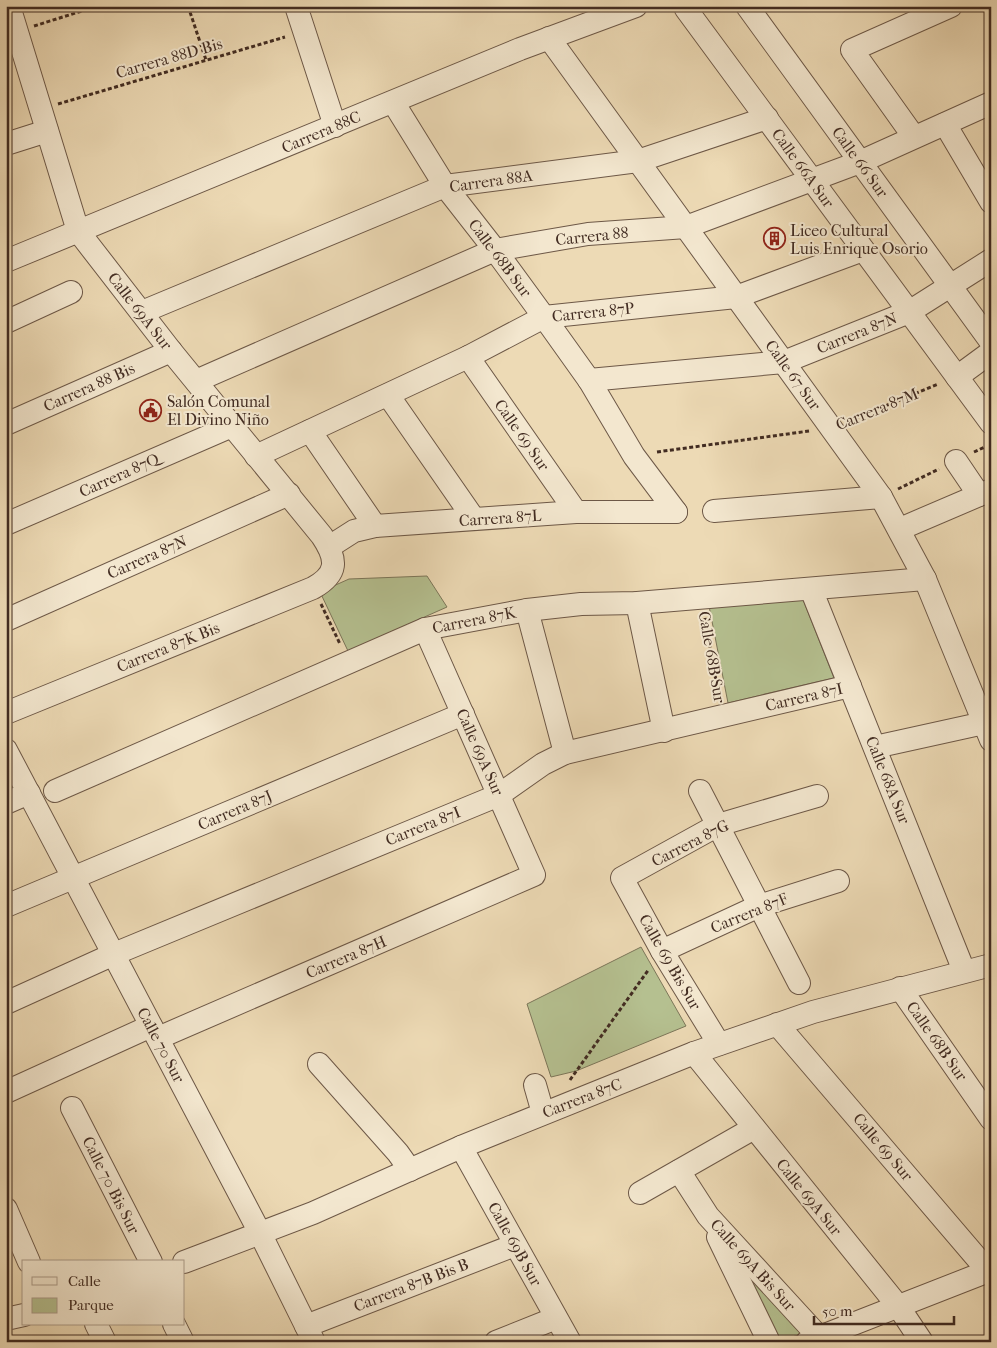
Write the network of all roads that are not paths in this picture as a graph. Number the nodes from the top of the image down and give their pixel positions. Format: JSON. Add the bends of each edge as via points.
{"nodes":[{"id":1,"x":10,"y":6,"type":"edge"},
{"id":2,"x":296,"y":6,"type":"edge"},
{"id":3,"x":636,"y":6,"type":"edge"},
{"id":4,"x":747,"y":6,"type":"edge"},
{"id":5,"x":951,"y":6,"type":"edge"},
{"id":6,"x":686,"y":8,"type":"dead end"},
{"id":7,"x":613,"y":10,"type":"edge"},
{"id":8,"x":549,"y":38,"type":"junction"},
{"id":9,"x":15,"y":58,"type":"edge"},
{"id":10,"x":393,"y":102,"type":"junction"},
{"id":11,"x":991,"y":102,"type":"edge"},
{"id":12,"x":767,"y":118,"type":"junction"},
{"id":13,"x":945,"y":124,"type":"junction"},
{"id":14,"x":335,"y":126,"type":"junction"},
{"id":15,"x":47,"y":131,"type":"junction"},
{"id":16,"x":914,"y":137,"type":"junction"},
{"id":17,"x":6,"y":144,"type":"edge"},
{"id":18,"x":638,"y":161,"type":"junction"},
{"id":19,"x":860,"y":162,"type":"junction"},
{"id":20,"x":813,"y":181,"type":"junction"},
{"id":21,"x":445,"y":186,"type":"junction"},
{"id":22,"x":991,"y":202,"type":"edge"},
{"id":23,"x":686,"y":228,"type":"junction"},
{"id":24,"x":78,"y":231,"type":"junction"},
{"id":25,"x":496,"y":250,"type":"junction"},
{"id":26,"x":863,"y":250,"type":"junction"},
{"id":27,"x":7,"y":258,"type":"edge"},
{"id":28,"x":991,"y":260,"type":"edge"},
{"id":29,"x":950,"y":286,"type":"junction"},
{"id":30,"x":71,"y":292,"type":"dead end"},
{"id":31,"x":736,"y":296,"type":"junction"},
{"id":32,"x":142,"y":312,"type":"junction"},
{"id":33,"x":909,"y":312,"type":"junction"},
{"id":34,"x":544,"y":317,"type":"junction"},
{"id":35,"x":6,"y":322,"type":"edge"},
{"id":36,"x":991,"y":342,"type":"edge"},
{"id":37,"x":171,"y":351,"type":"junction"},
{"id":38,"x":991,"y":352,"type":"edge"},
{"id":39,"x":468,"y":357,"type":"junction"},
{"id":40,"x":784,"y":362,"type":"junction"},
{"id":41,"x":957,"y":377,"type":"junction"},
{"id":42,"x":589,"y":380,"type":"junction"},
{"id":43,"x":196,"y":381,"type":"junction"},
{"id":44,"x":388,"y":395,"type":"junction"},
{"id":45,"x":991,"y":423,"type":"edge"},
{"id":46,"x":6,"y":424,"type":"edge"},
{"id":47,"x":232,"y":426,"type":"junction"},
{"id":48,"x":310,"y":431,"type":"junction"},
{"id":49,"x":256,"y":456,"type":"junction"},
{"id":50,"x":956,"y":461,"type":"dead end"},
{"id":51,"x":985,"y":493,"type":"edge"},
{"id":52,"x":289,"y":494,"type":"junction"},
{"id":53,"x":882,"y":497,"type":"junction"},
{"id":54,"x":714,"y":511,"type":"dead end"},
{"id":55,"x":576,"y":512,"type":"junction"},
{"id":56,"x":676,"y":512,"type":"joint"},
{"id":57,"x":474,"y":520,"type":"junction"},
{"id":58,"x":6,"y":524,"type":"edge"},
{"id":59,"x":375,"y":526,"type":"junction"},
{"id":60,"x":900,"y":529,"type":"junction"},
{"id":61,"x":329,"y":546,"type":"junction"},
{"id":62,"x":925,"y":579,"type":"junction"},
{"id":63,"x":321,"y":584,"type":"joint"},
{"id":64,"x":811,"y":589,"type":"junction"},
{"id":65,"x":637,"y":602,"type":"junction"},
{"id":66,"x":527,"y":610,"type":"junction"},
{"id":67,"x":6,"y":620,"type":"edge"},
{"id":68,"x":425,"y":629,"type":"junction"},
{"id":69,"x":850,"y":686,"type":"junction"},
{"id":70,"x":6,"y":713,"type":"edge"},
{"id":71,"x":463,"y":714,"type":"junction"},
{"id":72,"x":664,"y":731,"type":"junction"},
{"id":73,"x":987,"y":732,"type":"edge"},
{"id":74,"x":875,"y":747,"type":"junction"},
{"id":75,"x":6,"y":750,"type":"edge"},
{"id":76,"x":565,"y":753,"type":"junction"},
{"id":77,"x":55,"y":791,"type":"dead end"},
{"id":78,"x":700,"y":791,"type":"dead end"},
{"id":79,"x":29,"y":792,"type":"junction"},
{"id":80,"x":499,"y":795,"type":"junction"},
{"id":81,"x":817,"y":796,"type":"dead end"},
{"id":82,"x":6,"y":803,"type":"edge"},
{"id":83,"x":718,"y":825,"type":"junction"},
{"id":84,"x":534,"y":875,"type":"joint"},
{"id":85,"x":74,"y":878,"type":"junction"},
{"id":86,"x":622,"y":878,"type":"joint"},
{"id":87,"x":838,"y":881,"type":"dead end"},
{"id":88,"x":6,"y":906,"type":"edge"},
{"id":89,"x":760,"y":906,"type":"junction"},
{"id":90,"x":662,"y":951,"type":"junction"},
{"id":91,"x":114,"y":954,"type":"junction"},
{"id":92,"x":991,"y":965,"type":"edge"},
{"id":93,"x":964,"y":971,"type":"junction"},
{"id":94,"x":799,"y":982,"type":"dead end"},
{"id":95,"x":900,"y":988,"type":"junction"},
{"id":96,"x":6,"y":1003,"type":"edge"},
{"id":97,"x":777,"y":1024,"type":"junction"},
{"id":98,"x":154,"y":1032,"type":"junction"},
{"id":99,"x":719,"y":1044,"type":"junction"},
{"id":100,"x":694,"y":1054,"type":"junction"},
{"id":101,"x":318,"y":1064,"type":"dead end"},
{"id":102,"x":535,"y":1085,"type":"dead end"},
{"id":103,"x":6,"y":1092,"type":"edge"},
{"id":104,"x":72,"y":1108,"type":"dead end"},
{"id":105,"x":543,"y":1113,"type":"junction"},
{"id":106,"x":991,"y":1119,"type":"edge"},
{"id":107,"x":754,"y":1128,"type":"junction"},
{"id":108,"x":460,"y":1147,"type":"junction"},
{"id":109,"x":410,"y":1170,"type":"junction"},
{"id":110,"x":679,"y":1171,"type":"junction"},
{"id":111,"x":640,"y":1193,"type":"dead end"},
{"id":112,"x":6,"y":1209,"type":"edge"},
{"id":113,"x":708,"y":1216,"type":"junction"},
{"id":114,"x":260,"y":1233,"type":"junction"},
{"id":115,"x":516,"y":1245,"type":"junction"},
{"id":116,"x":28,"y":1260,"type":"edge"},
{"id":117,"x":150,"y":1260,"type":"edge"},
{"id":118,"x":185,"y":1262,"type":"edge"},
{"id":119,"x":990,"y":1271,"type":"edge"},
{"id":120,"x":898,"y":1306,"type":"junction"},
{"id":121,"x":22,"y":1315,"type":"edge"},
{"id":122,"x":556,"y":1318,"type":"junction"},
{"id":123,"x":6,"y":1319,"type":"edge"},
{"id":124,"x":97,"y":1326,"type":"edge"},
{"id":125,"x":175,"y":1326,"type":"edge"},
{"id":126,"x":310,"y":1334,"type":"edge"},
{"id":127,"x":813,"y":1339,"type":"edge"},
{"id":128,"x":105,"y":1342,"type":"edge"},
{"id":129,"x":183,"y":1342,"type":"edge"},
{"id":130,"x":496,"y":1342,"type":"edge"},
{"id":131,"x":570,"y":1342,"type":"edge"},
{"id":132,"x":769,"y":1342,"type":"edge"},
{"id":133,"x":922,"y":1342,"type":"edge"}],
"edges":[{"from":1,"to":9,"type":"street","name":"Calle 69A Sur","via":[[17,31]]},
{"from":2,"to":14,"type":"street"},
{"from":3,"to":7,"type":"street","name":"Carrera 88C"},
{"from":4,"to":19,"type":"street","name":"Calle 66 Sur"},
{"from":5,"to":16,"type":"street","via":[[852,50]]},
{"from":6,"to":12,"type":"street","name":"Calle 66A Sur"},
{"from":7,"to":8,"type":"street","name":"Carrera 88C"},
{"from":8,"to":10,"type":"street","name":"Carrera 88C"},
{"from":8,"to":18,"type":"street","name":"Calle 67 Sur"},
{"from":9,"to":15,"type":"street","name":"Calle 69A Sur","via":[[41,109]]},
{"from":10,"to":14,"type":"street","name":"Carrera 88C"},
{"from":10,"to":21,"type":"street","name":"Calle 68B Sur"},
{"from":11,"to":13,"type":"street","name":"Carrera 88"},
{"from":12,"to":18,"type":"street","name":"Carrera 88A"},
{"from":12,"to":20,"type":"street","name":"Calle 66A Sur"},
{"from":13,"to":16,"type":"street","name":"Carrera 88"},
{"from":13,"to":22,"type":"street"},
{"from":14,"to":24,"type":"street","name":"Carrera 88C"},
{"from":15,"to":17,"type":"street"},
{"from":15,"to":24,"type":"street","name":"Calle 69A Sur"},
{"from":16,"to":19,"type":"street","name":"Carrera 88"},
{"from":18,"to":21,"type":"street","name":"Carrera 88A"},
{"from":18,"to":23,"type":"street","name":"Calle 67 Sur"},
{"from":19,"to":20,"type":"street","name":"Carrera 88"},
{"from":19,"to":29,"type":"street","name":"Calle 66 Sur"},
{"from":20,"to":23,"type":"street","name":"Carrera 88"},
{"from":20,"to":26,"type":"street","name":"Calle 66A Sur"},
{"from":21,"to":25,"type":"street","name":"Calle 68B Sur"},
{"from":21,"to":32,"type":"street","name":"Carrera 88A"},
{"from":23,"to":25,"type":"street","name":"Carrera 88","via":[[588,234]]},
{"from":23,"to":31,"type":"street","name":"Calle 67 Sur"},
{"from":24,"to":27,"type":"street","name":"Carrera 88C"},
{"from":24,"to":32,"type":"street","name":"Calle 69A Sur"},
{"from":25,"to":34,"type":"street","name":"Calle 68B Sur"},
{"from":25,"to":43,"type":"street","name":"Carrera 88"},
{"from":26,"to":31,"type":"street","name":"Carrera 87P"},
{"from":26,"to":33,"type":"street","name":"Calle 66A Sur"},
{"from":28,"to":29,"type":"street","name":"Carrera 87N"},
{"from":29,"to":33,"type":"street","name":"Carrera 87N"},
{"from":29,"to":36,"type":"street","name":"Calle 66 Sur"},
{"from":30,"to":35,"type":"street"},
{"from":31,"to":34,"type":"street","name":"Carrera 87P"},
{"from":31,"to":40,"type":"street","name":"Calle 67 Sur"},
{"from":32,"to":37,"type":"street","name":"Calle 69A Sur"},
{"from":33,"to":40,"type":"street","name":"Carrera 87N"},
{"from":33,"to":41,"type":"street","name":"Calle 66A Sur"},
{"from":34,"to":39,"type":"street","name":"Carrera 87P"},
{"from":34,"to":42,"type":"street","name":"Calle 68B Sur"},
{"from":37,"to":43,"type":"street","name":"Calle 69A Sur"},
{"from":37,"to":46,"type":"street","name":"Carrera 88 Bis"},
{"from":38,"to":41,"type":"street"},
{"from":39,"to":44,"type":"street","name":"Carrera 87P"},
{"from":39,"to":55,"type":"street","name":"Calle 69 Sur"},
{"from":40,"to":42,"type":"street","name":"Carrera 87N"},
{"from":40,"to":53,"type":"street","name":"Calle 67 Sur"},
{"from":41,"to":45,"type":"street","name":"Calle 66A Sur"},
{"from":42,"to":56,"type":"street","name":"Calle 68B Sur","via":[[634,456]]},
{"from":43,"to":47,"type":"street","name":"Calle 69A Sur"},
{"from":44,"to":48,"type":"street","name":"Carrera 87P"},
{"from":44,"to":57,"type":"street"},
{"from":47,"to":49,"type":"street","name":"Calle 69A Sur"},
{"from":47,"to":58,"type":"street","name":"Carrera 87Q"},
{"from":48,"to":49,"type":"street","name":"Carrera 87P"},
{"from":48,"to":59,"type":"street"},
{"from":49,"to":52,"type":"street","name":"Calle 69A Sur"},
{"from":50,"to":51,"type":"street"},
{"from":51,"to":60,"type":"street"},
{"from":52,"to":61,"type":"street","name":"Calle 69A Sur"},
{"from":52,"to":67,"type":"street","name":"Carrera 87N"},
{"from":53,"to":54,"type":"street"},
{"from":53,"to":60,"type":"street","name":"Calle 67 Sur"},
{"from":55,"to":56,"type":"street","name":"Carrera 87L"},
{"from":55,"to":57,"type":"street","name":"Carrera 87L"},
{"from":57,"to":59,"type":"street","name":"Carrera 87L"},
{"from":59,"to":61,"type":"street","name":"Carrera 87L","via":[[354,531]]},
{"from":60,"to":62,"type":"street","name":"Calle 67 Sur"},
{"from":61,"to":63,"type":"street","name":"Calle 69A Sur","via":[[334,567]]},
{"from":62,"to":64,"type":"street","name":"Carrera 87K"},
{"from":62,"to":73,"type":"street","name":"Calle 67 Sur"},
{"from":63,"to":70,"type":"street","name":"Carrera 87K Bis"},
{"from":64,"to":65,"type":"street","name":"Carrera 87K"},
{"from":64,"to":69,"type":"street","name":"Calle 68A Sur"},
{"from":65,"to":66,"type":"street","name":"Carrera 87K"},
{"from":65,"to":72,"type":"street"},
{"from":66,"to":68,"type":"street","name":"Carrera 87K"},
{"from":66,"to":76,"type":"street"},
{"from":68,"to":71,"type":"street","name":"Calle 69A Sur"},
{"from":68,"to":77,"type":"street","name":"Carrera 87K"},
{"from":69,"to":72,"type":"street","name":"Carrera 87I"},
{"from":69,"to":74,"type":"street","name":"Calle 68A Sur"},
{"from":71,"to":80,"type":"street","name":"Calle 69A Sur"},
{"from":71,"to":85,"type":"street","name":"Carrera 87J"},
{"from":72,"to":76,"type":"street","name":"Carrera 87I"},
{"from":73,"to":74,"type":"street"},
{"from":74,"to":93,"type":"street","name":"Calle 68A Sur"},
{"from":75,"to":79,"type":"street","name":"Calle 70 Sur"},
{"from":76,"to":80,"type":"street","name":"Carrera 87I","via":[[543,764]]},
{"from":78,"to":83,"type":"street"},
{"from":79,"to":82,"type":"street"},
{"from":79,"to":85,"type":"street","name":"Calle 70 Sur"},
{"from":80,"to":84,"type":"street","name":"Calle 69A Sur"},
{"from":80,"to":91,"type":"street","name":"Carrera 87I"},
{"from":81,"to":83,"type":"street","name":"Carrera 87G"},
{"from":83,"to":86,"type":"street","name":"Carrera 87G"},
{"from":83,"to":89,"type":"street"},
{"from":84,"to":98,"type":"street","name":"Carrera 87H"},
{"from":85,"to":88,"type":"street","name":"Carrera 87J"},
{"from":85,"to":91,"type":"street","name":"Calle 70 Sur"},
{"from":86,"to":90,"type":"street","name":"Calle 69 Bis Sur"},
{"from":87,"to":89,"type":"street","name":"Carrera 87F"},
{"from":89,"to":90,"type":"street","name":"Carrera 87F"},
{"from":89,"to":94,"type":"street"},
{"from":90,"to":99,"type":"street","name":"Calle 69 Bis Sur"},
{"from":91,"to":96,"type":"street","name":"Carrera 87I"},
{"from":91,"to":98,"type":"street","name":"Calle 70 Sur"},
{"from":92,"to":93,"type":"street","name":"Carrera 87C"},
{"from":93,"to":95,"type":"street","name":"Carrera 87C"},
{"from":95,"to":97,"type":"street","name":"Carrera 87C"},
{"from":95,"to":106,"type":"street","name":"Calle 68B Sur"},
{"from":97,"to":99,"type":"street","name":"Carrera 87C"},
{"from":97,"to":119,"type":"street","name":"Calle 69 Sur"},
{"from":98,"to":103,"type":"street","name":"Carrera 87H"},
{"from":98,"to":114,"type":"street","name":"Calle 70 Sur"},
{"from":99,"to":100,"type":"street","name":"Carrera 87C"},
{"from":100,"to":105,"type":"street","name":"Carrera 87C"},
{"from":100,"to":107,"type":"street","name":"Calle 69A Sur"},
{"from":101,"to":109,"type":"street"},
{"from":102,"to":105,"type":"street"},
{"from":104,"to":117,"type":"street","name":"Calle 70 Bis Sur"},
{"from":105,"to":108,"type":"street","name":"Carrera 87C"},
{"from":107,"to":110,"type":"street"},
{"from":107,"to":120,"type":"street","name":"Calle 69A Sur"},
{"from":108,"to":109,"type":"street","name":"Carrera 87C"},
{"from":108,"to":115,"type":"street","name":"Calle 69B Sur"},
{"from":109,"to":114,"type":"street","name":"Carrera 87C"},
{"from":110,"to":111,"type":"street"},
{"from":110,"to":113,"type":"street","name":"Calle 69A Bis Sur"},
{"from":112,"to":116,"type":"street"},
{"from":113,"to":127,"type":"street","name":"Calle 69A Bis Sur"},
{"from":113,"to":132,"type":"street","name":"Calle 69A Bis Sur"},
{"from":114,"to":118,"type":"street","name":"Carrera 87C"},
{"from":114,"to":126,"type":"street","name":"Calle 70 Sur"},
{"from":115,"to":122,"type":"street","name":"Calle 69B Sur"},
{"from":115,"to":126,"type":"street","name":"Carrera 87B Bis B"},
{"from":119,"to":120,"type":"street"},
{"from":120,"to":127,"type":"street"},
{"from":120,"to":133,"type":"street","name":"Calle 69A Sur"},
{"from":121,"to":123,"type":"street"},
{"from":122,"to":130,"type":"street"},
{"from":122,"to":131,"type":"street","name":"Calle 69B Sur"},
{"from":124,"to":128,"type":"street"},
{"from":125,"to":129,"type":"street"}]}
